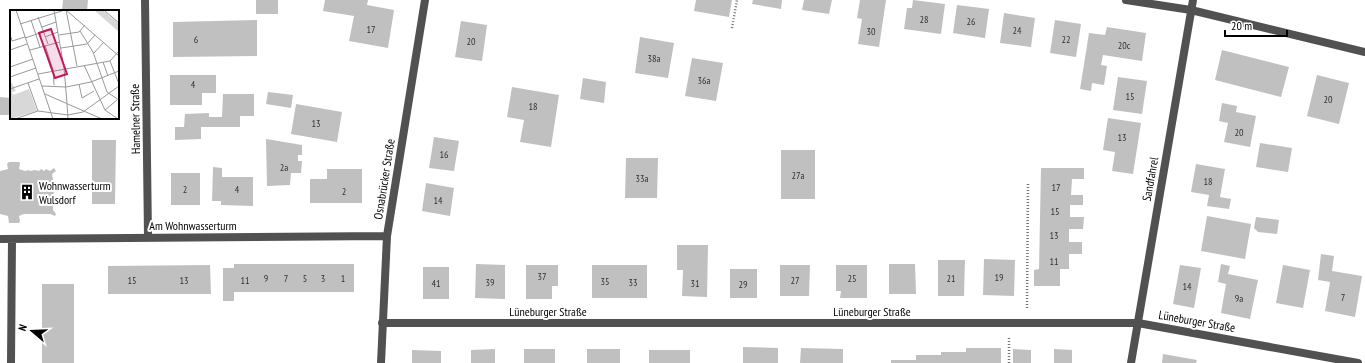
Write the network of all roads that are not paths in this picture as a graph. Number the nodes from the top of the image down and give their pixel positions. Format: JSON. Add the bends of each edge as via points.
{"nodes":[{"id":1,"x":145,"y":0,"type":"edge"},
{"id":2,"x":425,"y":0,"type":"edge"},
{"id":3,"x":1126,"y":0,"type":"edge"},
{"id":4,"x":1193,"y":0,"type":"edge"},
{"id":5,"x":1192,"y":10,"type":"junction"},
{"id":6,"x":1365,"y":52,"type":"edge"},
{"id":7,"x":387,"y":236,"type":"junction"},
{"id":8,"x":148,"y":237,"type":"junction"},
{"id":9,"x":12,"y":238,"type":"junction"},
{"id":10,"x":0,"y":239,"type":"edge"},
{"id":11,"x":382,"y":323,"type":"junction"},
{"id":12,"x":1138,"y":323,"type":"junction"},
{"id":13,"x":11,"y":363,"type":"edge"},
{"id":14,"x":381,"y":363,"type":"edge"},
{"id":15,"x":1131,"y":363,"type":"edge"},
{"id":16,"x":1358,"y":363,"type":"edge"}],
"edges":[{"from":1,"to":8,"type":"street","name":"Hamelner Straße"},
{"from":2,"to":7,"type":"street","name":"Osnabrücker Straße"},
{"from":3,"to":5,"type":"street"},
{"from":4,"to":5,"type":"street","name":"Sandfahrel"},
{"from":5,"to":6,"type":"street"},
{"from":5,"to":12,"type":"street","name":"Sandfahrel"},
{"from":7,"to":8,"type":"street","name":"Am Wohnwasserturm"},
{"from":7,"to":11,"type":"street","name":"Osnabrücker Straße"},
{"from":8,"to":9,"type":"street","name":"Am Wohnwasserturm"},
{"from":9,"to":10,"type":"street","name":"Am Wohnwasserturm"},
{"from":9,"to":13,"type":"street"},
{"from":11,"to":12,"type":"street","name":"Lüneburger Straße"},
{"from":11,"to":14,"type":"street","name":"Osnabrücker Straße"},
{"from":12,"to":15,"type":"street","name":"Sandfahrel"},
{"from":12,"to":16,"type":"street","name":"Lüneburger Straße"}]}
